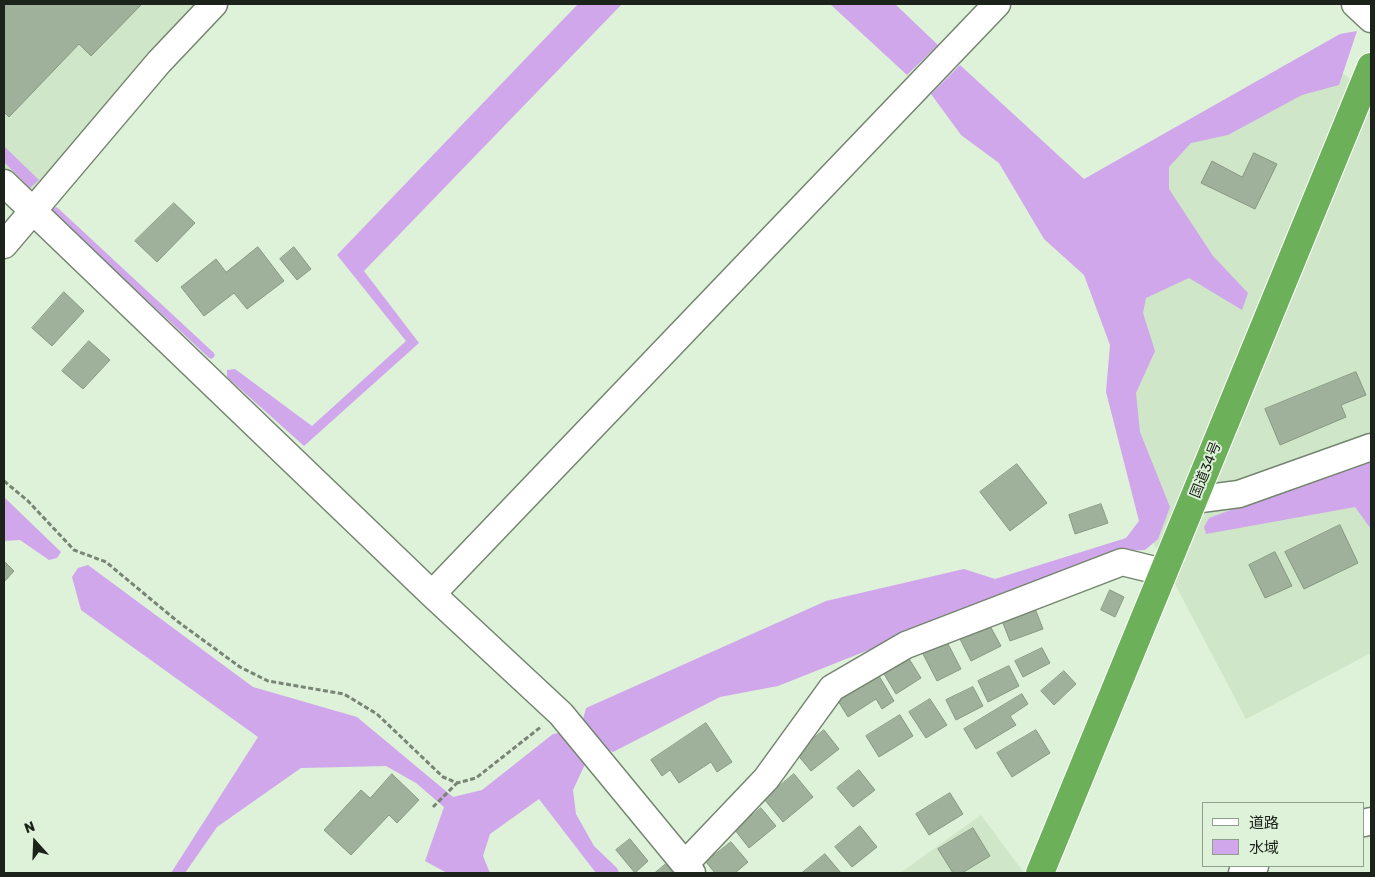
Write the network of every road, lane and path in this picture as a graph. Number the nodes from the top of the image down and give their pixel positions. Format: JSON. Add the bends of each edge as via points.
{"nodes":[{"id":1,"x":214,"y":4,"type":"edge"},
{"id":2,"x":997,"y":4,"type":"edge"},
{"id":3,"x":1355,"y":4,"type":"edge"},
{"id":4,"x":1371,"y":19,"type":"edge"},
{"id":5,"x":1371,"y":66,"type":"edge"},
{"id":6,"x":4,"y":183,"type":"edge"},
{"id":7,"x":33,"y":211,"type":"junction"},
{"id":8,"x":4,"y":245,"type":"edge"},
{"id":9,"x":1371,"y":447,"type":"edge"},
{"id":10,"x":4,"y":481,"type":"edge"},
{"id":11,"x":1193,"y":500,"type":"junction"},
{"id":12,"x":1163,"y":572,"type":"junction"},
{"id":13,"x":432,"y":594,"type":"junction"},
{"id":14,"x":561,"y":714,"type":"junction"},
{"id":15,"x":457,"y":783,"type":"junction"},
{"id":16,"x":433,"y":807,"type":"dead end"},
{"id":17,"x":1254,"y":867,"type":"edge"},
{"id":18,"x":689,"y":869,"type":"edge"},
{"id":19,"x":1041,"y":873,"type":"edge"},
{"id":20,"x":1242,"y":873,"type":"edge"}],
"edges":[{"from":1,"to":7,"type":"street","via":[[159,62]]},
{"from":2,"to":13,"type":"street"},
{"from":3,"to":4,"type":"street"},
{"from":5,"to":11,"type":"highway","name":"国道34号"},
{"from":6,"to":7,"type":"street"},
{"from":7,"to":8,"type":"street"},
{"from":7,"to":13,"type":"street"},
{"from":9,"to":11,"type":"street","via":[[1239,494]]},
{"from":10,"to":15,"type":"path","via":[[28,501],[74,550],[106,562],[177,621],[240,667],[268,681],[344,694],[377,714],[443,777]]},
{"from":11,"to":12,"type":"highway","name":"国道34号"},
{"from":12,"to":18,"type":"street","via":[[1122,562],[906,645],[832,688],[766,779]]},
{"from":12,"to":19,"type":"highway","name":"国道34号"},
{"from":13,"to":14,"type":"street"},
{"from":14,"to":15,"type":"path","via":[[476,778]]},
{"from":14,"to":18,"type":"street"},
{"from":15,"to":16,"type":"path"},
{"from":17,"to":20,"type":"street"}]}
